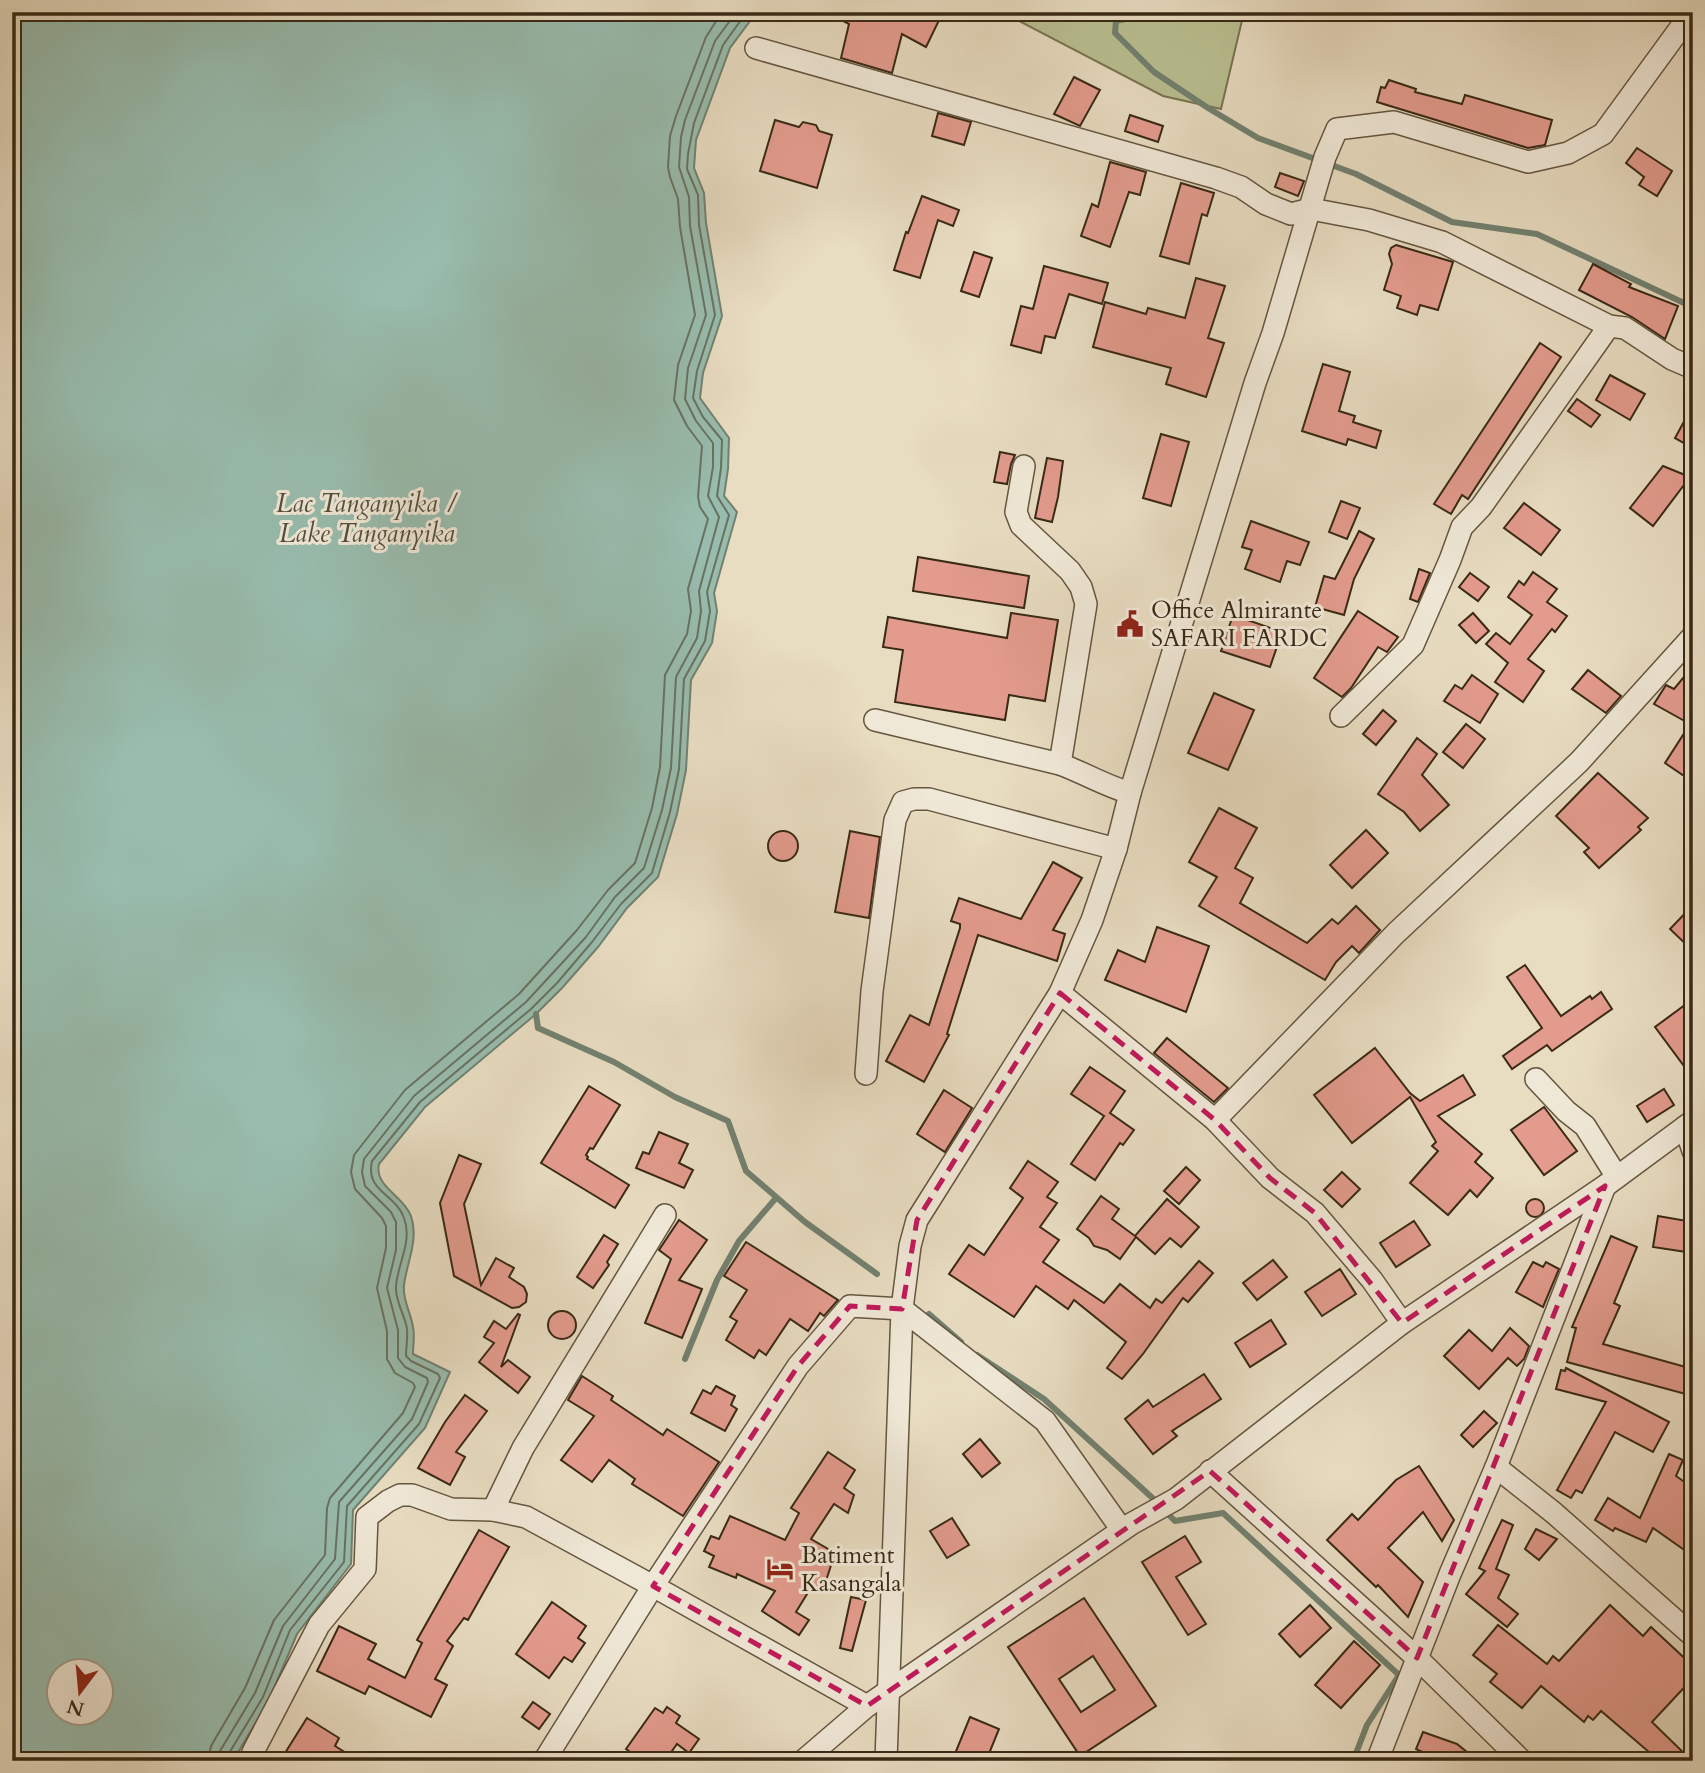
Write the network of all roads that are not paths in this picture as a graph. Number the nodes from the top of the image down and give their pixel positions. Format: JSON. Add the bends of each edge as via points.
{"nodes":[{"id":1,"x":1692,"y":12,"type":"edge"},
{"id":2,"x":756,"y":48,"type":"dead end"},
{"id":3,"x":1312,"y":203,"type":"junction"},
{"id":4,"x":1609,"y":326,"type":"junction"},
{"id":5,"x":1693,"y":368,"type":"edge"},
{"id":6,"x":1024,"y":466,"type":"dead end"},
{"id":7,"x":1693,"y":636,"type":"edge"},
{"id":8,"x":1342,"y":716,"type":"dead end"},
{"id":9,"x":875,"y":720,"type":"dead end"},
{"id":10,"x":1060,"y":764,"type":"junction"},
{"id":11,"x":1130,"y":793,"type":"junction"},
{"id":12,"x":1116,"y":849,"type":"junction"},
{"id":13,"x":1060,"y":993,"type":"junction"},
{"id":14,"x":866,"y":1074,"type":"dead end"},
{"id":15,"x":1536,"y":1079,"type":"dead end"},
{"id":16,"x":1215,"y":1120,"type":"junction"},
{"id":17,"x":1689,"y":1124,"type":"edge"},
{"id":18,"x":1693,"y":1152,"type":"edge"},
{"id":19,"x":1611,"y":1182,"type":"junction"},
{"id":20,"x":664,"y":1215,"type":"dead end"},
{"id":21,"x":902,"y":1309,"type":"junction"},
{"id":22,"x":1402,"y":1323,"type":"junction"},
{"id":23,"x":1496,"y":1467,"type":"junction"},
{"id":24,"x":1210,"y":1471,"type":"junction"},
{"id":25,"x":493,"y":1510,"type":"junction"},
{"id":26,"x":1126,"y":1527,"type":"junction"},
{"id":27,"x":653,"y":1586,"type":"junction"},
{"id":28,"x":1693,"y":1636,"type":"edge"},
{"id":29,"x":1417,"y":1658,"type":"junction"},
{"id":30,"x":889,"y":1693,"type":"junction"},
{"id":31,"x":867,"y":1706,"type":"junction"},
{"id":32,"x":253,"y":1752,"type":"dead end"},
{"id":33,"x":544,"y":1761,"type":"edge"},
{"id":34,"x":803,"y":1761,"type":"edge"},
{"id":35,"x":886,"y":1761,"type":"edge"},
{"id":36,"x":1377,"y":1761,"type":"edge"},
{"id":37,"x":1522,"y":1761,"type":"edge"}],
"edges":[{"from":1,"to":3,"type":"street","via":[[1603,134],[1568,153],[1528,162],[1394,122],[1337,129]]},
{"from":2,"to":3,"type":"street","via":[[1216,178],[1291,214]]},
{"from":3,"to":4,"type":"street","via":[[1442,242]]},
{"from":3,"to":11,"type":"street"},
{"from":4,"to":5,"type":"street","via":[[1625,328]]},
{"from":4,"to":8,"type":"street","via":[[1481,507],[1462,527],[1413,645]]},
{"from":6,"to":10,"type":"street","via":[[1016,512],[1021,525],[1070,571],[1086,604]]},
{"from":7,"to":16,"type":"street","via":[[1579,762],[1396,933]]},
{"from":9,"to":10,"type":"street"},
{"from":10,"to":11,"type":"street"},
{"from":11,"to":12,"type":"street"},
{"from":12,"to":13,"type":"street"},
{"from":12,"to":14,"type":"street","via":[[929,799],[903,802],[895,820],[872,990]]},
{"from":13,"to":16,"type":"street"},
{"from":13,"to":21,"type":"street","via":[[917,1220]]},
{"from":15,"to":19,"type":"street","via":[[1585,1126]]},
{"from":16,"to":22,"type":"street","via":[[1270,1178],[1315,1213]]},
{"from":17,"to":18,"type":"street"},
{"from":17,"to":19,"type":"street"},
{"from":19,"to":22,"type":"street"},
{"from":19,"to":23,"type":"street"},
{"from":20,"to":25,"type":"street","via":[[523,1448]]},
{"from":21,"to":26,"type":"street","via":[[1045,1421]]},
{"from":21,"to":27,"type":"street","via":[[850,1306],[799,1366]]},
{"from":21,"to":30,"type":"street"},
{"from":22,"to":24,"type":"street"},
{"from":23,"to":28,"type":"street"},
{"from":23,"to":29,"type":"street"},
{"from":24,"to":26,"type":"street","via":[[1175,1499]]},
{"from":24,"to":29,"type":"street"},
{"from":25,"to":27,"type":"street","via":[[526,1517]]},
{"from":25,"to":32,"type":"street","via":[[451,1508],[400,1495],[367,1517],[365,1569],[319,1625]]},
{"from":26,"to":30,"type":"street"},
{"from":27,"to":31,"type":"street"},
{"from":27,"to":33,"type":"street"},
{"from":29,"to":36,"type":"street"},
{"from":29,"to":37,"type":"street"},
{"from":30,"to":31,"type":"street"},
{"from":30,"to":35,"type":"street"},
{"from":31,"to":34,"type":"street"}]}
